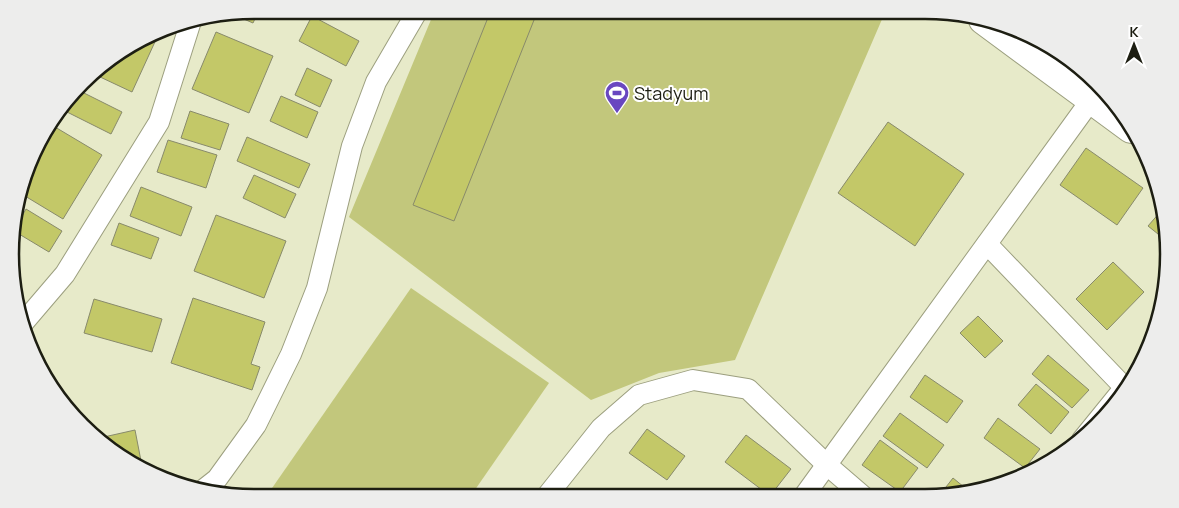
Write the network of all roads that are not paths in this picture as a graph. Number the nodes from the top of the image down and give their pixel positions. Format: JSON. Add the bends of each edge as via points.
{"nodes":[{"id":1,"x":413,"y":19,"type":"edge"},
{"id":2,"x":188,"y":28,"type":"edge"},
{"id":3,"x":996,"y":30,"type":"edge"},
{"id":4,"x":1092,"y":100,"type":"junction"},
{"id":5,"x":1119,"y":120,"type":"edge"},
{"id":6,"x":987,"y":244,"type":"junction"},
{"id":7,"x":28,"y":318,"type":"edge"},
{"id":8,"x":1122,"y":384,"type":"edge"},
{"id":9,"x":827,"y":465,"type":"junction"},
{"id":10,"x":216,"y":486,"type":"edge"},
{"id":11,"x":552,"y":489,"type":"edge"},
{"id":12,"x":809,"y":489,"type":"edge"},
{"id":13,"x":855,"y":489,"type":"edge"}],
"edges":[{"from":1,"to":10,"type":"street","via":[[376,82],[352,146],[317,288],[291,354],[256,425]]},
{"from":2,"to":7,"type":"street","via":[[159,122],[65,274]]},
{"from":3,"to":4,"type":"street"},
{"from":4,"to":5,"type":"street"},
{"from":4,"to":6,"type":"street"},
{"from":6,"to":8,"type":"street"},
{"from":6,"to":9,"type":"street"},
{"from":9,"to":11,"type":"street","via":[[748,389],[693,380],[639,395],[601,428]]},
{"from":9,"to":12,"type":"street"},
{"from":9,"to":13,"type":"street"}]}
